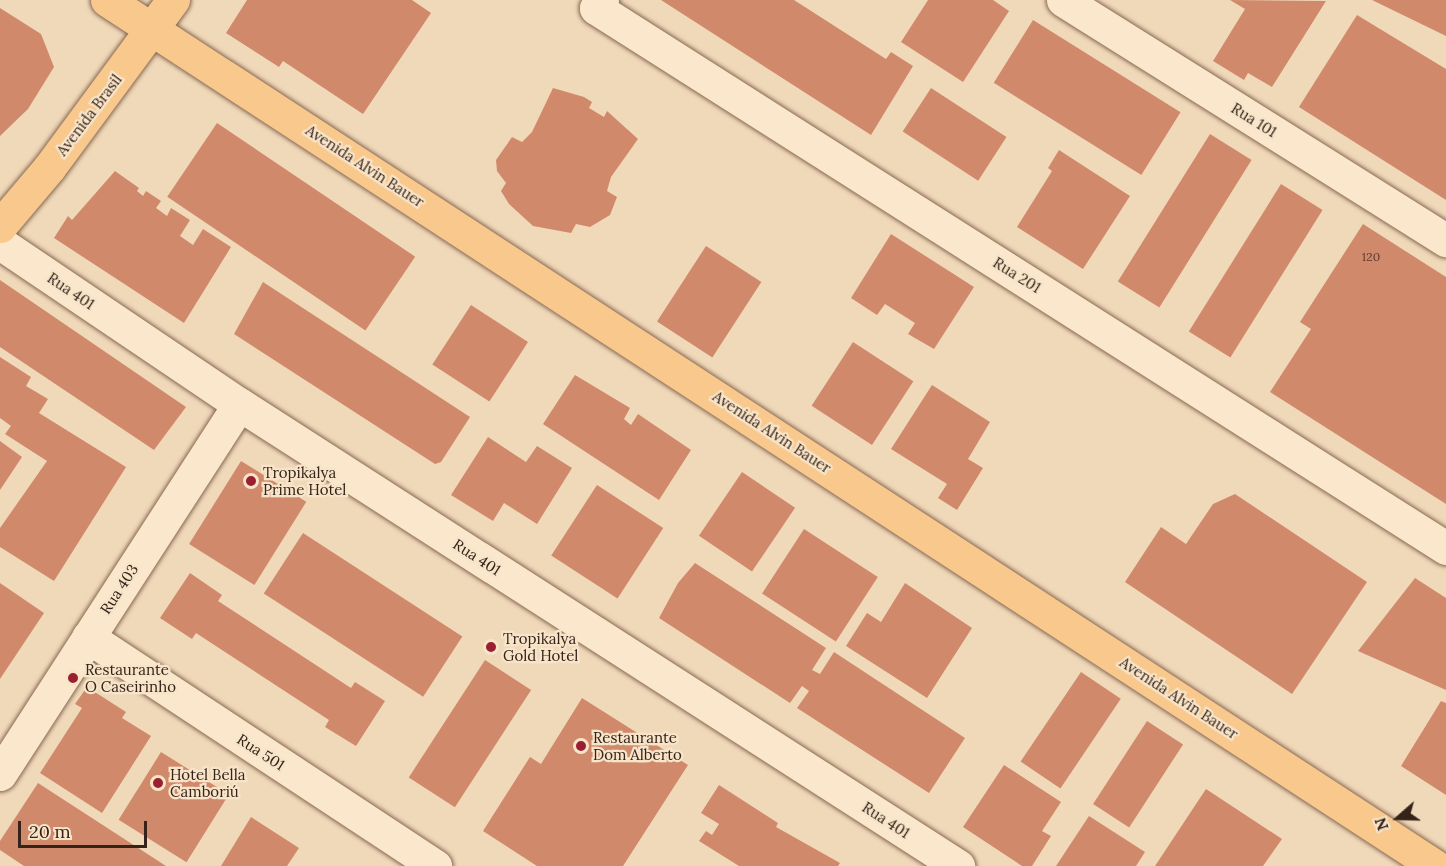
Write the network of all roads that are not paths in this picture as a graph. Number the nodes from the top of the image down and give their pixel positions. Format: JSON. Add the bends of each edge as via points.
{"nodes":[{"id":1,"x":107,"y":0,"type":"edge"},
{"id":2,"x":173,"y":0,"type":"edge"},
{"id":3,"x":602,"y":0,"type":"edge"},
{"id":4,"x":1063,"y":0,"type":"edge"},
{"id":5,"x":153,"y":28,"type":"junction"},
{"id":6,"x":0,"y":225,"type":"edge"},
{"id":7,"x":1446,"y":240,"type":"edge"},
{"id":8,"x":0,"y":243,"type":"edge"},
{"id":9,"x":239,"y":404,"type":"junction"},
{"id":10,"x":1446,"y":548,"type":"edge"},
{"id":11,"x":88,"y":637,"type":"junction"},
{"id":12,"x":11,"y":731,"type":"edge"},
{"id":13,"x":0,"y":774,"type":"edge"},
{"id":14,"x":435,"y":866,"type":"edge"},
{"id":15,"x":958,"y":866,"type":"edge"},
{"id":16,"x":1436,"y":866,"type":"edge"}],
"edges":[{"from":1,"to":5,"type":"main road","name":"Avenida Alvin Bauer"},
{"from":2,"to":5,"type":"main road","name":"Avenida Brasil"},
{"from":3,"to":10,"type":"street","name":"Rua 201","via":[[596,8]]},
{"from":4,"to":7,"type":"street","name":"Rua 101"},
{"from":5,"to":6,"type":"main road","name":"Avenida Brasil"},
{"from":5,"to":16,"type":"main road","name":"Avenida Alvin Bauer"},
{"from":8,"to":9,"type":"street","name":"Rua 401"},
{"from":9,"to":11,"type":"street","name":"Rua 403"},
{"from":9,"to":15,"type":"street","name":"Rua 401"},
{"from":11,"to":12,"type":"street","name":"Rua 403"},
{"from":11,"to":14,"type":"street","name":"Rua 501"},
{"from":12,"to":13,"type":"street","name":"Rua 403"}]}
